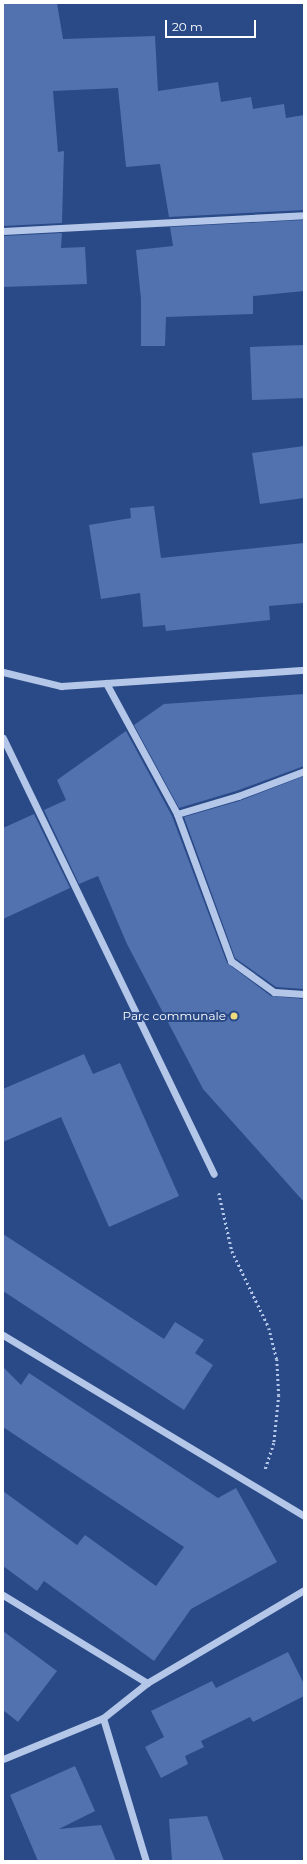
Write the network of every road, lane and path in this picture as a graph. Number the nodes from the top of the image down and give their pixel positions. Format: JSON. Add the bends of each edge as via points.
{"nodes":[{"id":1,"x":304,"y":215,"type":"edge"},
{"id":2,"x":3,"y":231,"type":"edge"},
{"id":3,"x":304,"y":670,"type":"edge"},
{"id":4,"x":3,"y":672,"type":"edge"},
{"id":5,"x":106,"y":683,"type":"junction"},
{"id":6,"x":3,"y":738,"type":"edge"},
{"id":7,"x":304,"y":770,"type":"edge"},
{"id":8,"x":177,"y":814,"type":"junction"},
{"id":9,"x":304,"y":994,"type":"edge"},
{"id":10,"x":214,"y":1174,"type":"joint"},
{"id":11,"x":3,"y":1335,"type":"edge"},
{"id":12,"x":258,"y":1489,"type":"junction"},
{"id":13,"x":304,"y":1516,"type":"edge"},
{"id":14,"x":304,"y":1590,"type":"edge"},
{"id":15,"x":3,"y":1595,"type":"edge"},
{"id":16,"x":147,"y":1683,"type":"junction"},
{"id":17,"x":103,"y":1718,"type":"junction"},
{"id":18,"x":3,"y":1759,"type":"edge"},
{"id":19,"x":146,"y":1861,"type":"edge"}],
"edges":[{"from":1,"to":2,"type":"street"},
{"from":3,"to":5,"type":"street"},
{"from":4,"to":5,"type":"street","via":[[61,686]]},
{"from":5,"to":8,"type":"street"},
{"from":6,"to":10,"type":"street"},
{"from":7,"to":8,"type":"street","via":[[238,796]]},
{"from":8,"to":9,"type":"street","via":[[231,961],[274,992]]},
{"from":10,"to":12,"type":"path","via":[[232,1251],[269,1328],[277,1359],[279,1395],[274,1443]]},
{"from":11,"to":12,"type":"street"},
{"from":12,"to":13,"type":"street"},
{"from":14,"to":16,"type":"street"},
{"from":15,"to":16,"type":"street"},
{"from":16,"to":17,"type":"street"},
{"from":17,"to":18,"type":"street"},
{"from":17,"to":19,"type":"street"}]}
